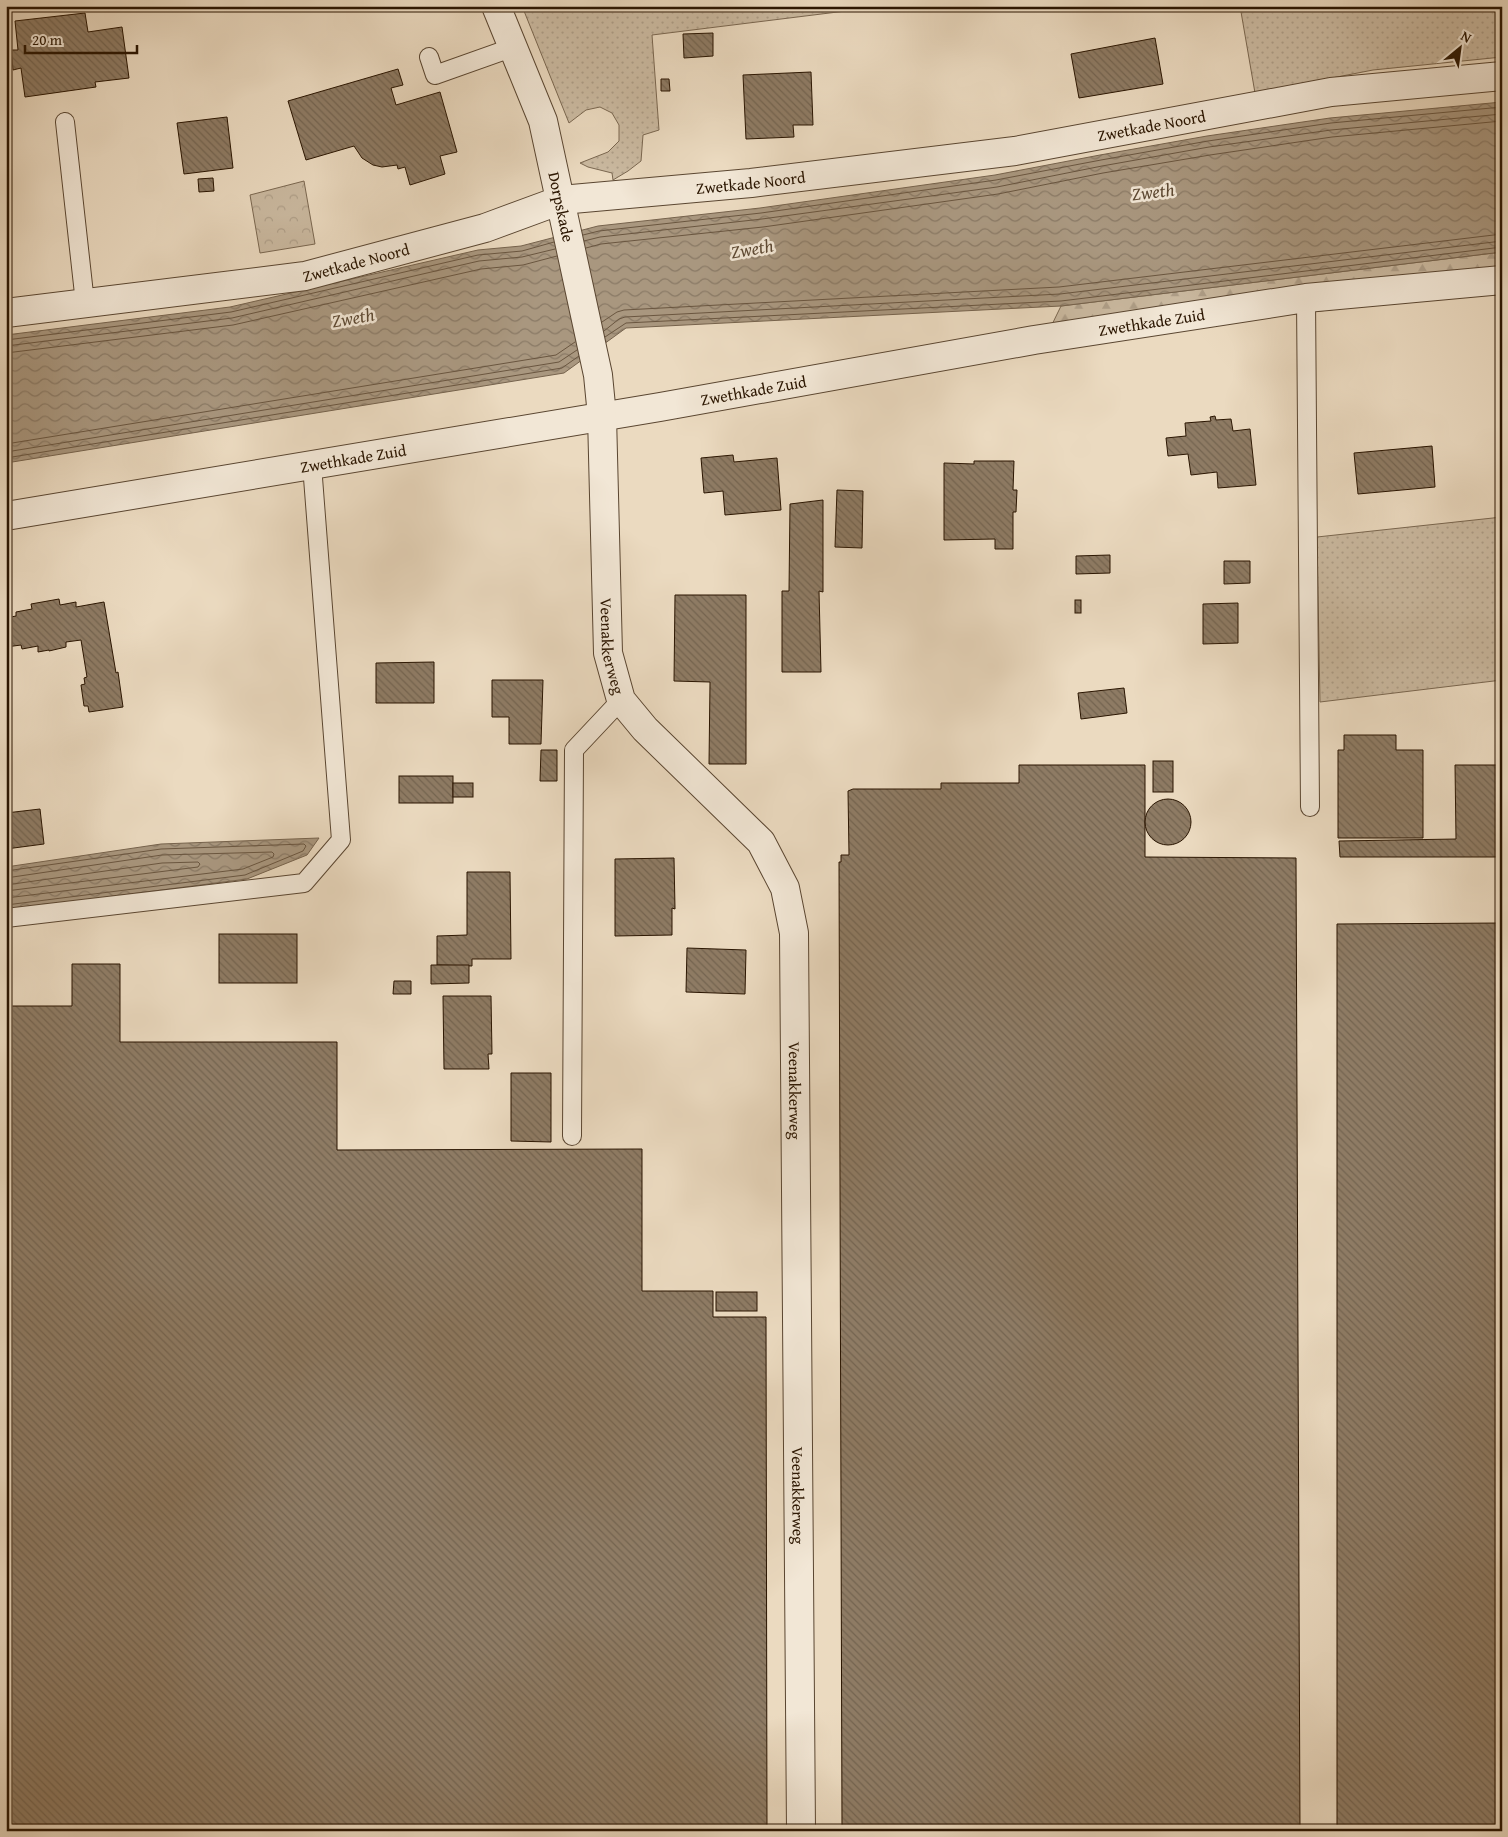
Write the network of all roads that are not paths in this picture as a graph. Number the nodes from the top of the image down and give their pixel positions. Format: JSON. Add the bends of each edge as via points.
{"nodes":[{"id":1,"x":496,"y":6,"type":"edge"},
{"id":2,"x":514,"y":47,"type":"junction"},
{"id":3,"x":429,"y":57,"type":"dead end"},
{"id":4,"x":1502,"y":76,"type":"edge"},
{"id":5,"x":65,"y":122,"type":"dead end"},
{"id":6,"x":563,"y":211,"type":"junction"},
{"id":7,"x":1502,"y":280,"type":"edge"},
{"id":8,"x":1306,"y":298,"type":"junction"},
{"id":9,"x":85,"y":303,"type":"junction"},
{"id":10,"x":6,"y":313,"type":"edge"},
{"id":11,"x":602,"y":416,"type":"junction"},
{"id":12,"x":312,"y":465,"type":"junction"},
{"id":13,"x":6,"y":516,"type":"edge"},
{"id":14,"x":621,"y":700,"type":"junction"},
{"id":15,"x":1310,"y":807,"type":"dead end"},
{"id":16,"x":6,"y":918,"type":"edge"},
{"id":17,"x":572,"y":1136,"type":"dead end"},
{"id":18,"x":801,"y":1831,"type":"edge"}],
"edges":[{"from":1,"to":2,"type":"street","name":"Dorpskade"},
{"from":2,"to":3,"type":"lane","via":[[435,75]]},
{"from":2,"to":6,"type":"street","name":"Dorpskade","via":[[543,121]]},
{"from":4,"to":6,"type":"street","name":"Zwetkade Noord","via":[[1331,92],[1015,151],[751,183]]},
{"from":5,"to":9,"type":"lane"},
{"from":6,"to":9,"type":"street","name":"Zwetkade Noord","via":[[485,228],[305,276]]},
{"from":6,"to":11,"type":"street","name":"Dorpskade","via":[[598,376]]},
{"from":7,"to":8,"type":"street","name":"Zwethkade Zuid"},
{"from":8,"to":11,"type":"street","name":"Zwethkade Zuid","via":[[1034,340]]},
{"from":8,"to":15,"type":"lane"},
{"from":9,"to":10,"type":"street","name":"Zwetkade Noord"},
{"from":11,"to":12,"type":"street","name":"Zwethkade Zuid"},
{"from":11,"to":14,"type":"street","name":"Veenakkerweg","via":[[608,653]]},
{"from":12,"to":13,"type":"street","name":"Zwethkade Zuid"},
{"from":12,"to":16,"type":"lane","via":[[341,840],[304,883]]},
{"from":14,"to":17,"type":"lane","via":[[574,750]]},
{"from":14,"to":18,"type":"street","name":"Veenakkerweg","via":[[645,729],[761,842],[785,888],[794,933]]}]}
